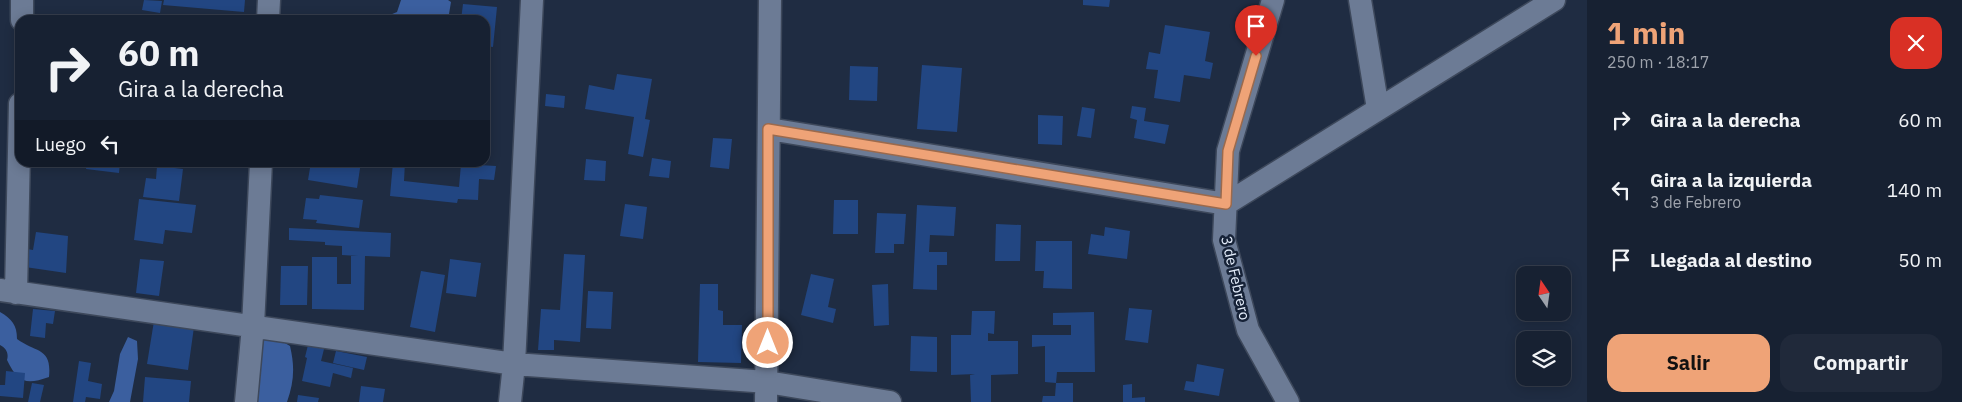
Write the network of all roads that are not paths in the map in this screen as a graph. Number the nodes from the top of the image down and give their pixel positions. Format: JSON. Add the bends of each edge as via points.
{"nodes":[{"id":1,"x":22,"y":0,"type":"edge"},
{"id":2,"x":269,"y":0,"type":"edge"},
{"id":3,"x":532,"y":0,"type":"edge"},
{"id":4,"x":770,"y":0,"type":"edge"},
{"id":5,"x":1273,"y":0,"type":"edge"},
{"id":6,"x":1360,"y":0,"type":"edge"},
{"id":7,"x":1554,"y":0,"type":"edge"},
{"id":8,"x":22,"y":15,"type":"edge"},
{"id":9,"x":268,"y":15,"type":"edge"},
{"id":10,"x":1378,"y":109,"type":"junction"},
{"id":11,"x":768,"y":129,"type":"junction"},
{"id":12,"x":16,"y":167,"type":"edge"},
{"id":13,"x":261,"y":167,"type":"edge"},
{"id":14,"x":1226,"y":204,"type":"junction"},
{"id":15,"x":8,"y":291,"type":"edge"},
{"id":16,"x":253,"y":326,"type":"junction"},
{"id":17,"x":514,"y":364,"type":"junction"},
{"id":18,"x":766,"y":392,"type":"edge"},
{"id":19,"x":246,"y":402,"type":"edge"},
{"id":20,"x":510,"y":402,"type":"edge"},
{"id":21,"x":890,"y":402,"type":"edge"},
{"id":22,"x":1288,"y":402,"type":"edge"}],
"edges":[{"from":1,"to":8,"type":"street"},
{"from":2,"to":9,"type":"street"},
{"from":3,"to":17,"type":"street"},
{"from":4,"to":11,"type":"street"},
{"from":5,"to":14,"type":"street","name":"3 de Febrero","via":[[1228,151]]},
{"from":6,"to":10,"type":"street"},
{"from":7,"to":10,"type":"street"},
{"from":10,"to":14,"type":"street"},
{"from":11,"to":14,"type":"street"},
{"from":11,"to":18,"type":"street"},
{"from":12,"to":15,"type":"street"},
{"from":13,"to":16,"type":"street"},
{"from":14,"to":22,"type":"street","name":"3 de Febrero","via":[[1224,240],[1248,330]]},
{"from":15,"to":16,"type":"street"},
{"from":16,"to":17,"type":"street"},
{"from":16,"to":19,"type":"street"},
{"from":17,"to":18,"type":"street"},
{"from":17,"to":20,"type":"street"},
{"from":18,"to":21,"type":"street"}]}
